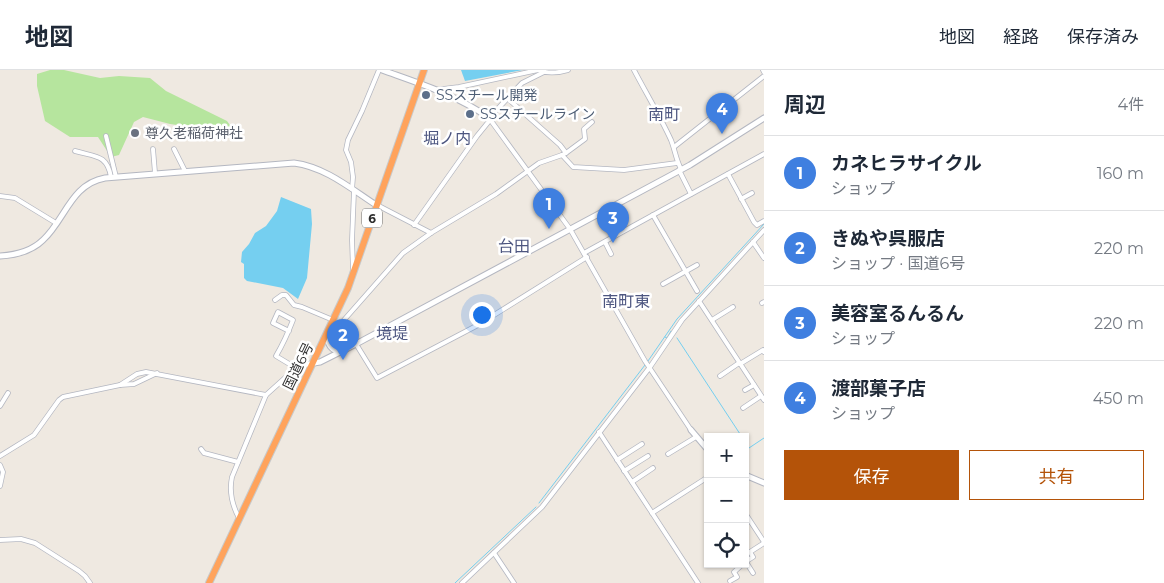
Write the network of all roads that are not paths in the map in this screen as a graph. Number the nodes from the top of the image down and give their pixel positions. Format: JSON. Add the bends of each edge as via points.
{"nodes":[{"id":1,"x":380,"y":70,"type":"edge"},
{"id":2,"x":424,"y":70,"type":"edge"},
{"id":3,"x":568,"y":70,"type":"edge"},
{"id":4,"x":634,"y":70,"type":"edge"},
{"id":5,"x":543,"y":71,"type":"edge"},
{"id":6,"x":764,"y":76,"type":"edge"},
{"id":7,"x":418,"y":83,"type":"junction"},
{"id":8,"x":433,"y":90,"type":"junction"},
{"id":9,"x":507,"y":98,"type":"junction"},
{"id":10,"x":764,"y":118,"type":"edge"},
{"id":11,"x":490,"y":119,"type":"junction"},
{"id":12,"x":592,"y":122,"type":"dead end"},
{"id":13,"x":106,"y":136,"type":"dead end"},
{"id":14,"x":674,"y":147,"type":"junction"},
{"id":15,"x":153,"y":149,"type":"dead end"},
{"id":16,"x":174,"y":149,"type":"dead end"},
{"id":17,"x":75,"y":151,"type":"dead end"},
{"id":18,"x":564,"y":154,"type":"junction"},
{"id":19,"x":764,"y":154,"type":"edge"},
{"id":20,"x":677,"y":163,"type":"junction"},
{"id":21,"x":680,"y":170,"type":"junction"},
{"id":22,"x":185,"y":171,"type":"junction"},
{"id":23,"x":528,"y":171,"type":"junction"},
{"id":24,"x":155,"y":174,"type":"junction"},
{"id":25,"x":728,"y":174,"type":"junction"},
{"id":26,"x":114,"y":177,"type":"junction"},
{"id":27,"x":353,"y":190,"type":"junction"},
{"id":28,"x":752,"y":193,"type":"dead end"},
{"id":29,"x":691,"y":194,"type":"junction"},
{"id":30,"x":0,"y":196,"type":"edge"},
{"id":31,"x":741,"y":199,"type":"junction"},
{"id":32,"x":376,"y":205,"type":"junction"},
{"id":33,"x":653,"y":215,"type":"junction"},
{"id":34,"x":764,"y":221,"type":"edge"},
{"id":35,"x":56,"y":223,"type":"junction"},
{"id":36,"x":414,"y":225,"type":"junction"},
{"id":37,"x":570,"y":229,"type":"junction"},
{"id":38,"x":764,"y":230,"type":"edge"},
{"id":39,"x":430,"y":233,"type":"junction"},
{"id":40,"x":604,"y":242,"type":"junction"},
{"id":41,"x":753,"y":242,"type":"junction"},
{"id":42,"x":611,"y":254,"type":"dead end"},
{"id":43,"x":586,"y":255,"type":"junction"},
{"id":44,"x":0,"y":256,"type":"edge"},
{"id":45,"x":764,"y":258,"type":"edge"},
{"id":46,"x":697,"y":265,"type":"dead end"},
{"id":47,"x":354,"y":271,"type":"junction"},
{"id":48,"x":686,"y":271,"type":"junction"},
{"id":49,"x":663,"y":284,"type":"dead end"},
{"id":50,"x":698,"y":291,"type":"dead end"},
{"id":51,"x":275,"y":300,"type":"dead end"},
{"id":52,"x":699,"y":300,"type":"junction"},
{"id":53,"x":733,"y":307,"type":"dead end"},
{"id":54,"x":333,"y":320,"type":"junction"},
{"id":55,"x":712,"y":320,"type":"junction"},
{"id":56,"x":289,"y":331,"type":"junction"},
{"id":57,"x":326,"y":336,"type":"junction"},
{"id":58,"x":356,"y":344,"type":"junction"},
{"id":59,"x":347,"y":349,"type":"junction"},
{"id":60,"x":341,"y":352,"type":"junction"},
{"id":61,"x":764,"y":352,"type":"edge"},
{"id":62,"x":314,"y":363,"type":"junction"},
{"id":63,"x":740,"y":363,"type":"junction"},
{"id":64,"x":650,"y":367,"type":"junction"},
{"id":65,"x":296,"y":368,"type":"junction"},
{"id":66,"x":157,"y":373,"type":"junction"},
{"id":67,"x":720,"y":376,"type":"dead end"},
{"id":68,"x":754,"y":384,"type":"junction"},
{"id":69,"x":120,"y":385,"type":"junction"},
{"id":70,"x":745,"y":390,"type":"dead end"},
{"id":71,"x":8,"y":393,"type":"dead end"},
{"id":72,"x":266,"y":395,"type":"junction"},
{"id":73,"x":762,"y":396,"type":"edge"},
{"id":74,"x":0,"y":406,"type":"edge"},
{"id":75,"x":744,"y":408,"type":"dead end"},
{"id":76,"x":691,"y":430,"type":"joint"},
{"id":77,"x":599,"y":432,"type":"junction"},
{"id":78,"x":696,"y":436,"type":"junction"},
{"id":79,"x":642,"y":444,"type":"dead end"},
{"id":80,"x":704,"y":445,"type":"edge"},
{"id":81,"x":201,"y":449,"type":"dead end"},
{"id":82,"x":668,"y":454,"type":"dead end"},
{"id":83,"x":0,"y":456,"type":"edge"},
{"id":84,"x":648,"y":456,"type":"dead end"},
{"id":85,"x":617,"y":460,"type":"junction"},
{"id":86,"x":238,"y":462,"type":"junction"},
{"id":87,"x":0,"y":464,"type":"edge"},
{"id":88,"x":653,"y":468,"type":"dead end"},
{"id":89,"x":624,"y":471,"type":"junction"},
{"id":90,"x":749,"y":477,"type":"edge"},
{"id":91,"x":706,"y":478,"type":"edge"},
{"id":92,"x":632,"y":482,"type":"junction"},
{"id":93,"x":764,"y":483,"type":"edge"},
{"id":94,"x":0,"y":486,"type":"edge"},
{"id":95,"x":652,"y":513,"type":"junction"},
{"id":96,"x":749,"y":519,"type":"edge"},
{"id":97,"x":240,"y":520,"type":"junction"},
{"id":98,"x":0,"y":540,"type":"edge"},
{"id":99,"x":764,"y":543,"type":"edge"},
{"id":100,"x":494,"y":553,"type":"junction"},
{"id":101,"x":749,"y":560,"type":"edge"},
{"id":102,"x":739,"y":568,"type":"edge"},
{"id":103,"x":749,"y":568,"type":"edge"},
{"id":104,"x":753,"y":573,"type":"dead end"},
{"id":105,"x":730,"y":581,"type":"dead end"},
{"id":106,"x":90,"y":583,"type":"edge"},
{"id":107,"x":209,"y":583,"type":"edge"},
{"id":108,"x":462,"y":583,"type":"edge"},
{"id":109,"x":514,"y":583,"type":"edge"},
{"id":110,"x":698,"y":583,"type":"edge"}],
"edges":[{"from":1,"to":7,"type":"street"},
{"from":1,"to":27,"type":"street","via":[[348,140],[346,150],[351,162]]},
{"from":2,"to":7,"type":"highway","name":"国道6号","number":"6"},
{"from":3,"to":5,"type":"street"},
{"from":4,"to":14,"type":"street"},
{"from":5,"to":8,"type":"street"},
{"from":5,"to":9,"type":"street","via":[[522,83]]},
{"from":6,"to":14,"type":"street"},
{"from":7,"to":8,"type":"street"},
{"from":7,"to":32,"type":"highway","name":"国道6号","number":"6"},
{"from":8,"to":11,"type":"street","via":[[473,107]]},
{"from":9,"to":11,"type":"street"},
{"from":9,"to":18,"type":"street","via":[[552,136]]},
{"from":10,"to":21,"type":"street"},
{"from":11,"to":23,"type":"street"},
{"from":11,"to":36,"type":"street"},
{"from":12,"to":18,"type":"street","via":[[584,129],[585,139]]},
{"from":13,"to":26,"type":"street"},
{"from":14,"to":20,"type":"street"},
{"from":15,"to":24,"type":"street"},
{"from":16,"to":22,"type":"street"},
{"from":17,"to":26,"type":"street","via":[[106,162]]},
{"from":18,"to":20,"type":"street","via":[[573,167],[624,170]]},
{"from":18,"to":23,"type":"street","via":[[539,163]]},
{"from":19,"to":25,"type":"street"},
{"from":20,"to":21,"type":"street"},
{"from":21,"to":29,"type":"street"},
{"from":21,"to":37,"type":"street"},
{"from":22,"to":24,"type":"street"},
{"from":22,"to":27,"type":"street","via":[[304,164],[324,171]]},
{"from":23,"to":37,"type":"street"},
{"from":23,"to":39,"type":"street"},
{"from":24,"to":26,"type":"street"},
{"from":25,"to":29,"type":"street"},
{"from":25,"to":31,"type":"street"},
{"from":26,"to":35,"type":"street","via":[[98,179],[80,190]]},
{"from":27,"to":32,"type":"street"},
{"from":27,"to":47,"type":"street"},
{"from":28,"to":31,"type":"street"},
{"from":29,"to":33,"type":"street"},
{"from":30,"to":35,"type":"street","via":[[15,198]]},
{"from":31,"to":34,"type":"street","via":[[757,225]]},
{"from":32,"to":36,"type":"street"},
{"from":32,"to":47,"type":"highway","name":"国道6号","number":"6"},
{"from":33,"to":40,"type":"street"},
{"from":33,"to":48,"type":"street"},
{"from":35,"to":44,"type":"street","via":[[45,239],[34,247]]},
{"from":36,"to":39,"type":"street"},
{"from":37,"to":43,"type":"street"},
{"from":37,"to":58,"type":"street"},
{"from":38,"to":41,"type":"street"},
{"from":39,"to":59,"type":"street","via":[[403,253],[344,320],[342,328]]},
{"from":40,"to":42,"type":"street"},
{"from":40,"to":43,"type":"street"},
{"from":41,"to":45,"type":"street"},
{"from":41,"to":52,"type":"street"},
{"from":43,"to":58,"type":"street","via":[[478,325],[377,378]]},
{"from":43,"to":64,"type":"street"},
{"from":46,"to":48,"type":"street"},
{"from":47,"to":54,"type":"highway","name":"国道6号","number":"6"},
{"from":48,"to":49,"type":"street"},
{"from":48,"to":50,"type":"street"},
{"from":51,"to":54,"type":"street","via":[[286,295],[294,305]]},
{"from":52,"to":55,"type":"street"},
{"from":52,"to":64,"type":"street"},
{"from":53,"to":55,"type":"street"},
{"from":54,"to":57,"type":"highway","name":"国道6号","number":"6"},
{"from":55,"to":63,"type":"street"},
{"from":56,"to":56,"type":"street","via":[[293,320],[278,312],[273,323]]},
{"from":56,"to":65,"type":"street","via":[[276,356]]},
{"from":57,"to":60,"type":"street","via":[[332,349]]},
{"from":57,"to":62,"type":"highway","name":"国道6号","number":"6"},
{"from":58,"to":59,"type":"street"},
{"from":59,"to":60,"type":"street"},
{"from":60,"to":62,"type":"street"},
{"from":61,"to":63,"type":"street"},
{"from":62,"to":65,"type":"street"},
{"from":62,"to":97,"type":"highway","name":"国道6号","number":"6"},
{"from":63,"to":67,"type":"street"},
{"from":63,"to":68,"type":"street"},
{"from":64,"to":76,"type":"street"},
{"from":64,"to":77,"type":"street"},
{"from":65,"to":72,"type":"street"},
{"from":66,"to":69,"type":"street","via":[[134,384]]},
{"from":66,"to":69,"type":"street","via":[[137,374]]},
{"from":66,"to":72,"type":"street"},
{"from":68,"to":70,"type":"street"},
{"from":68,"to":73,"type":"street"},
{"from":69,"to":83,"type":"street","via":[[63,397],[34,436]]},
{"from":71,"to":74,"type":"street"},
{"from":72,"to":86,"type":"street"},
{"from":73,"to":75,"type":"street"},
{"from":76,"to":78,"type":"street"},
{"from":77,"to":85,"type":"street"},
{"from":77,"to":100,"type":"street","via":[[542,508]]},
{"from":78,"to":80,"type":"street"},
{"from":78,"to":82,"type":"street"},
{"from":79,"to":85,"type":"street"},
{"from":81,"to":86,"type":"street","via":[[204,454]]},
{"from":84,"to":89,"type":"street"},
{"from":85,"to":89,"type":"street"},
{"from":86,"to":97,"type":"street","via":[[230,486]]},
{"from":87,"to":94,"type":"street","via":[[3,472]]},
{"from":88,"to":92,"type":"street"},
{"from":89,"to":92,"type":"street"},
{"from":90,"to":93,"type":"street"},
{"from":91,"to":95,"type":"street"},
{"from":92,"to":95,"type":"street"},
{"from":95,"to":110,"type":"street"},
{"from":96,"to":99,"type":"street"},
{"from":97,"to":107,"type":"highway","name":"国道6号","number":"6"},
{"from":98,"to":106,"type":"street","via":[[21,539],[35,543],[85,576]]},
{"from":99,"to":101,"type":"street","via":[[750,552],[753,557]]},
{"from":100,"to":108,"type":"street"},
{"from":100,"to":109,"type":"street"},
{"from":102,"to":105,"type":"street","via":[[734,572],[737,577]]},
{"from":103,"to":104,"type":"street"}]}
